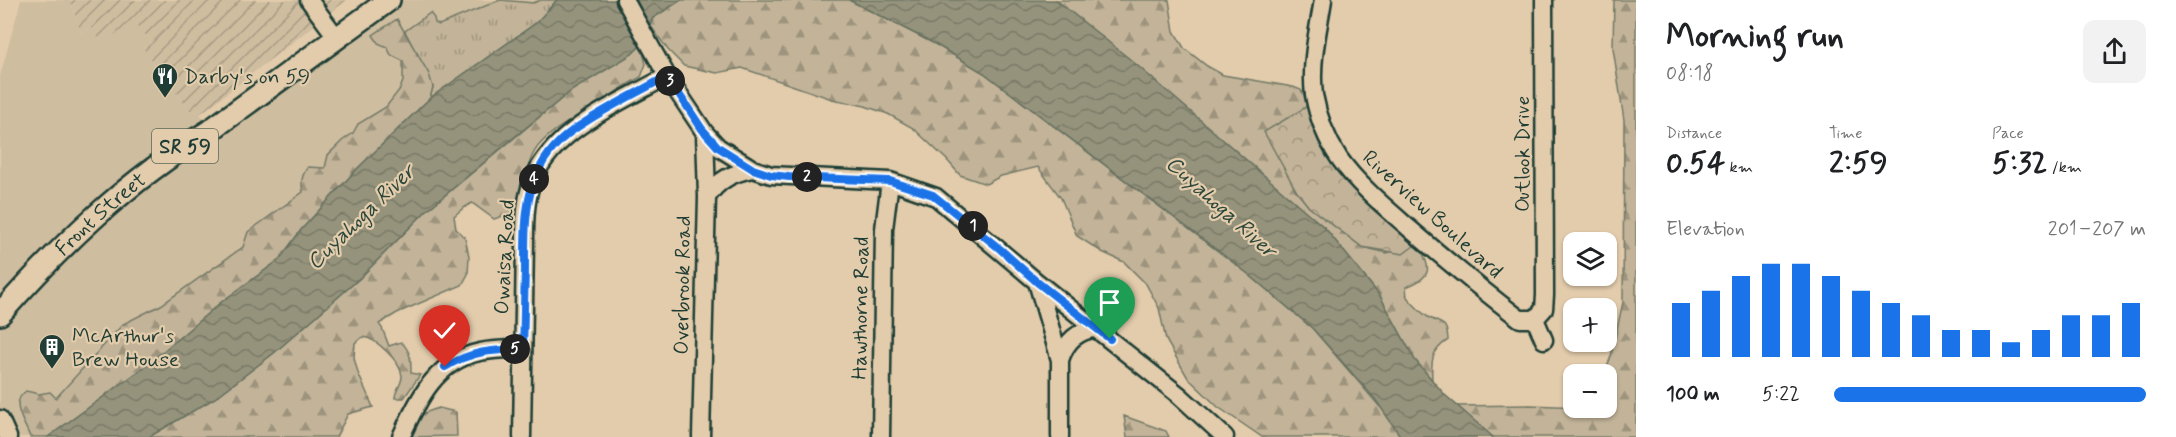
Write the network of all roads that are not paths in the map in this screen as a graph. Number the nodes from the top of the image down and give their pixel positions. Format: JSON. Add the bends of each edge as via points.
{"nodes":[{"id":1,"x":309,"y":0,"type":"edge"},
{"id":2,"x":625,"y":0,"type":"edge"},
{"id":3,"x":1323,"y":0,"type":"edge"},
{"id":4,"x":1544,"y":0,"type":"edge"},
{"id":5,"x":377,"y":4,"type":"edge"},
{"id":6,"x":337,"y":38,"type":"junction"},
{"id":7,"x":667,"y":76,"type":"junction"},
{"id":8,"x":705,"y":133,"type":"junction"},
{"id":9,"x":753,"y":169,"type":"junction"},
{"id":10,"x":890,"y":181,"type":"junction"},
{"id":11,"x":707,"y":197,"type":"junction"},
{"id":12,"x":1037,"y":282,"type":"junction"},
{"id":13,"x":1539,"y":314,"type":"junction"},
{"id":14,"x":0,"y":315,"type":"edge"},
{"id":15,"x":1097,"y":328,"type":"junction"},
{"id":16,"x":1544,"y":339,"type":"dead end"},
{"id":17,"x":523,"y":349,"type":"junction"},
{"id":18,"x":1060,"y":360,"type":"junction"},
{"id":19,"x":1223,"y":436,"type":"edge"},
{"id":20,"x":401,"y":437,"type":"edge"},
{"id":21,"x":522,"y":437,"type":"edge"},
{"id":22,"x":701,"y":437,"type":"edge"},
{"id":23,"x":881,"y":437,"type":"edge"},
{"id":24,"x":1060,"y":437,"type":"edge"}],
"edges":[{"from":1,"to":6,"type":"street"},
{"from":2,"to":7,"type":"street"},
{"from":3,"to":13,"type":"street","name":"Riverview Boulevard","via":[[1313,58],[1314,97],[1336,153],[1354,177],[1396,217],[1501,305],[1520,319]]},
{"from":4,"to":13,"type":"street","name":"Outlook Drive"},
{"from":5,"to":6,"type":"main road","name":"Front Street","number":"SR 59"},
{"from":6,"to":14,"type":"main road","name":"Front Street","number":"SR 59","via":[[106,207],[63,246]]},
{"from":7,"to":8,"type":"street"},
{"from":7,"to":17,"type":"street","name":"Owaisa Road","via":[[577,127],[538,169],[526,215]]},
{"from":8,"to":9,"type":"street","via":[[718,147]]},
{"from":8,"to":11,"type":"street","name":"Overbrook Road"},
{"from":9,"to":10,"type":"street","via":[[789,177]]},
{"from":9,"to":11,"type":"street","via":[[722,180]]},
{"from":10,"to":12,"type":"street","via":[[936,197]]},
{"from":10,"to":23,"type":"street","name":"Hawthorne Road","via":[[884,229]]},
{"from":11,"to":22,"type":"street","name":"Overbrook Road"},
{"from":12,"to":15,"type":"street"},
{"from":12,"to":18,"type":"street"},
{"from":13,"to":16,"type":"street"},
{"from":15,"to":18,"type":"street","via":[[1077,334]]},
{"from":15,"to":19,"type":"street"},
{"from":17,"to":20,"type":"street","via":[[482,351],[445,367],[419,398]]},
{"from":17,"to":21,"type":"street","name":"Owaisa Road"},
{"from":18,"to":24,"type":"street"}]}
